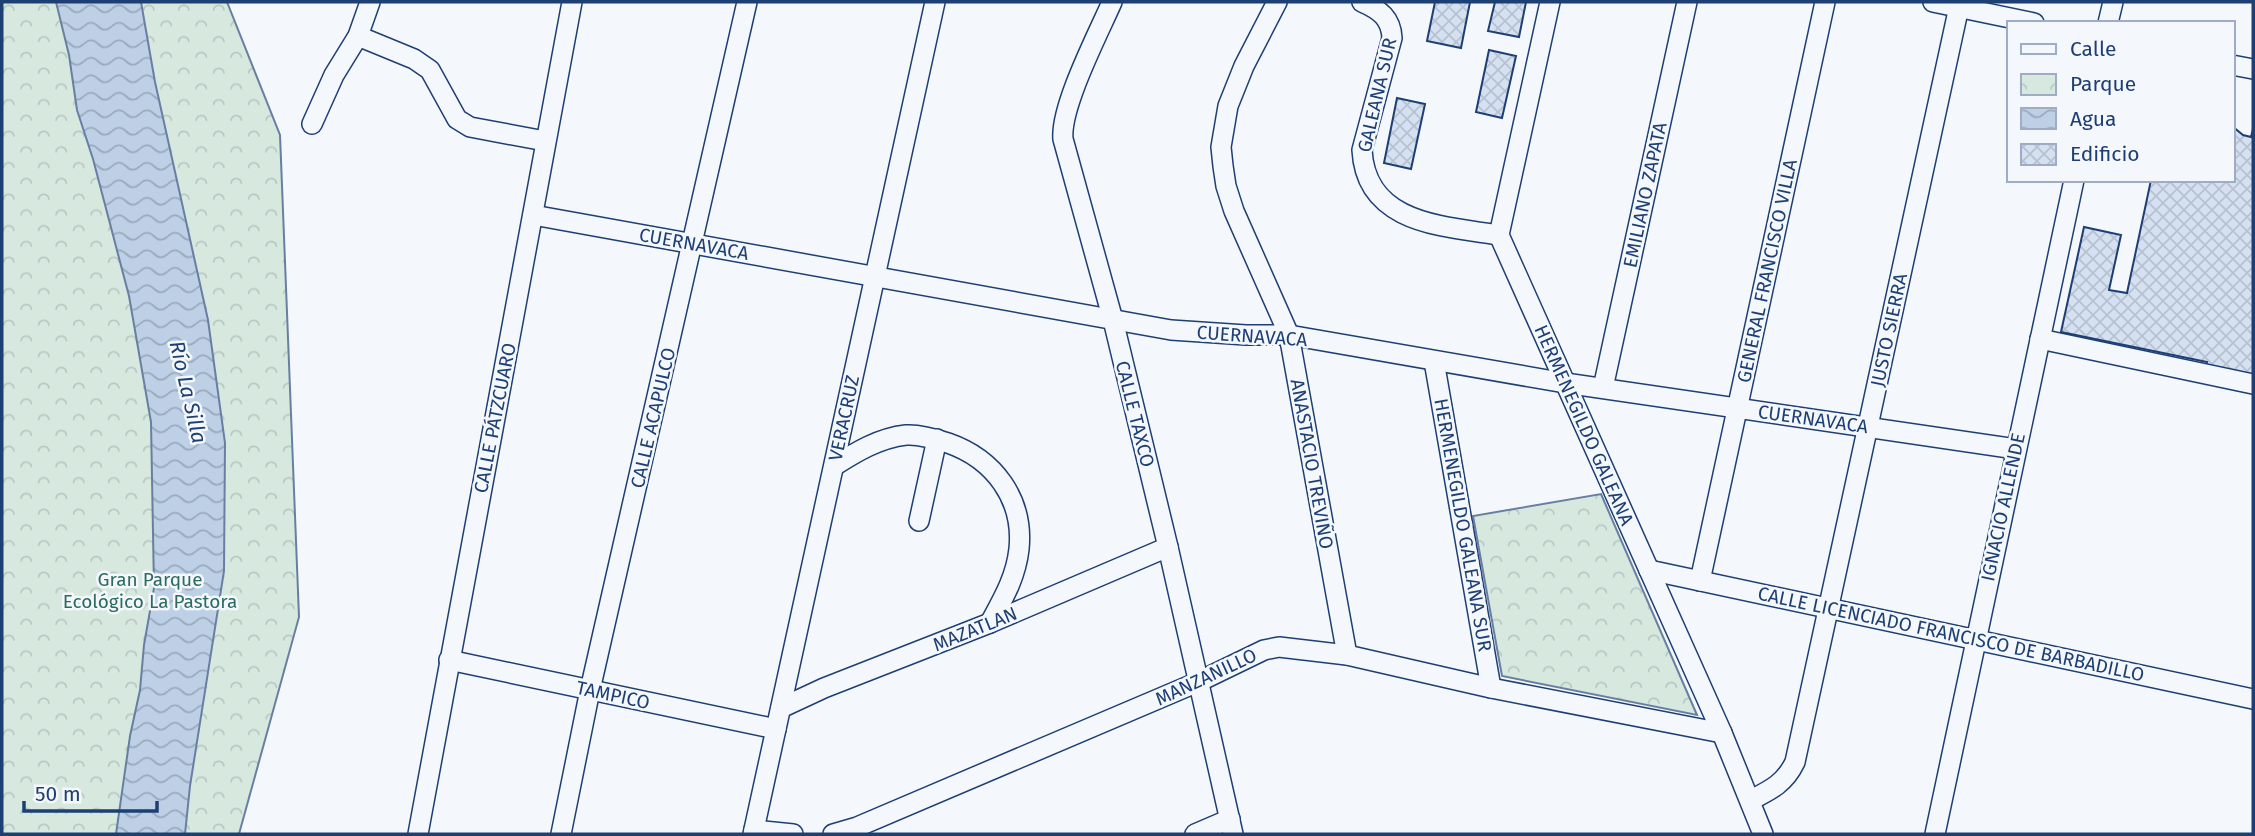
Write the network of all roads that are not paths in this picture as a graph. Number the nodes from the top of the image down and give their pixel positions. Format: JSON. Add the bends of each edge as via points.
{"nodes":[{"id":1,"x":370,"y":2,"type":"edge"},
{"id":2,"x":572,"y":2,"type":"edge"},
{"id":3,"x":747,"y":2,"type":"edge"},
{"id":4,"x":935,"y":2,"type":"edge"},
{"id":5,"x":1112,"y":2,"type":"edge"},
{"id":6,"x":1277,"y":2,"type":"edge"},
{"id":7,"x":1362,"y":2,"type":"edge"},
{"id":8,"x":1550,"y":2,"type":"edge"},
{"id":9,"x":1687,"y":2,"type":"edge"},
{"id":10,"x":1825,"y":2,"type":"edge"},
{"id":11,"x":1933,"y":2,"type":"edge"},
{"id":12,"x":2113,"y":2,"type":"edge"},
{"id":13,"x":1959,"y":5,"type":"edge"},
{"id":14,"x":2026,"y":21,"type":"edge"},
{"id":15,"x":2108,"y":21,"type":"edge"},
{"id":16,"x":358,"y":36,"type":"junction"},
{"id":17,"x":2234,"y":65,"type":"edge"},
{"id":18,"x":2253,"y":69,"type":"edge"},
{"id":19,"x":312,"y":124,"type":"dead end"},
{"id":20,"x":545,"y":141,"type":"junction"},
{"id":21,"x":2074,"y":182,"type":"edge"},
{"id":22,"x":533,"y":215,"type":"junction"},
{"id":23,"x":1499,"y":235,"type":"junction"},
{"id":24,"x":693,"y":243,"type":"junction"},
{"id":25,"x":876,"y":276,"type":"junction"},
{"id":26,"x":1113,"y":320,"type":"junction"},
{"id":27,"x":1289,"y":335,"type":"junction"},
{"id":28,"x":2040,"y":338,"type":"junction"},
{"id":29,"x":1434,"y":361,"type":"junction"},
{"id":30,"x":1565,"y":383,"type":"junction"},
{"id":31,"x":2253,"y":384,"type":"edge"},
{"id":32,"x":1602,"y":388,"type":"junction"},
{"id":33,"x":1737,"y":408,"type":"junction"},
{"id":34,"x":1869,"y":426,"type":"junction"},
{"id":35,"x":937,"y":439,"type":"junction"},
{"id":36,"x":2016,"y":449,"type":"junction"},
{"id":37,"x":834,"y":466,"type":"junction"},
{"id":38,"x":919,"y":521,"type":"dead end"},
{"id":39,"x":1168,"y":547,"type":"junction"},
{"id":40,"x":1649,"y":570,"type":"junction"},
{"id":41,"x":1700,"y":581,"type":"junction"},
{"id":42,"x":1830,"y":609,"type":"junction"},
{"id":43,"x":990,"y":624,"type":"junction"},
{"id":44,"x":1975,"y":638,"type":"junction"},
{"id":45,"x":1347,"y":655,"type":"junction"},
{"id":46,"x":449,"y":660,"type":"junction"},
{"id":47,"x":1198,"y":682,"type":"junction"},
{"id":48,"x":1491,"y":688,"type":"junction"},
{"id":49,"x":590,"y":690,"type":"junction"},
{"id":50,"x":2253,"y":699,"type":"edge"},
{"id":51,"x":781,"y":708,"type":"junction"},
{"id":52,"x":776,"y":729,"type":"junction"},
{"id":53,"x":1722,"y":733,"type":"junction"},
{"id":54,"x":1751,"y":800,"type":"junction"},
{"id":55,"x":1231,"y":827,"type":"edge"},
{"id":56,"x":857,"y":830,"type":"edge"},
{"id":57,"x":754,"y":832,"type":"edge"},
{"id":58,"x":418,"y":834,"type":"edge"},
{"id":59,"x":561,"y":834,"type":"edge"},
{"id":60,"x":793,"y":834,"type":"edge"},
{"id":61,"x":833,"y":834,"type":"edge"},
{"id":62,"x":1195,"y":834,"type":"edge"},
{"id":63,"x":1763,"y":834,"type":"edge"},
{"id":64,"x":1935,"y":834,"type":"edge"}],
"edges":[{"from":1,"to":16,"type":"street"},
{"from":2,"to":20,"type":"street","name":"CALLE PÁTZCUARO"},
{"from":3,"to":24,"type":"street","name":"CALLE ACAPULCO"},
{"from":4,"to":25,"type":"street","name":"VERACRUZ"},
{"from":5,"to":26,"type":"street","name":"CALLE TAXCO","via":[[1070,102],[1062,133]]},
{"from":6,"to":27,"type":"street","name":"ANASTACIO TREVIÑO","via":[[1231,97],[1221,147],[1226,186]]},
{"from":7,"to":23,"type":"street","name":"GALEANA SUR","via":[[1386,16],[1392,30],[1362,149],[1375,191],[1410,218]]},
{"from":8,"to":23,"type":"street"},
{"from":9,"to":32,"type":"street","name":"EMILIANO ZAPATA"},
{"from":10,"to":33,"type":"street","name":"GENERAL FRANCISCO VILLA"},
{"from":11,"to":13,"type":"street"},
{"from":12,"to":15,"type":"street"},
{"from":13,"to":14,"type":"street"},
{"from":13,"to":34,"type":"street","name":"JUSTO SIERRA"},
{"from":16,"to":19,"type":"street"},
{"from":16,"to":20,"type":"street","via":[[430,70],[457,118],[471,127]]},
{"from":17,"to":18,"type":"street"},
{"from":20,"to":22,"type":"street","name":"CALLE PÁTZCUARO"},
{"from":21,"to":28,"type":"street","name":"IGNACIO ALLENDE"},
{"from":22,"to":24,"type":"street","name":"CUERNAVACA"},
{"from":22,"to":46,"type":"street","name":"CALLE PÁTZCUARO"},
{"from":23,"to":30,"type":"street","name":"HERMENEGILDO GALEANA"},
{"from":24,"to":25,"type":"street","name":"CUERNAVACA"},
{"from":24,"to":49,"type":"street","name":"CALLE ACAPULCO"},
{"from":25,"to":26,"type":"street","name":"CUERNAVACA"},
{"from":25,"to":37,"type":"street","name":"VERACRUZ"},
{"from":26,"to":27,"type":"street","name":"CUERNAVACA","via":[[1202,333]]},
{"from":26,"to":39,"type":"street","name":"CALLE TAXCO"},
{"from":27,"to":29,"type":"street","name":"CUERNAVACA"},
{"from":27,"to":45,"type":"street","name":"ANASTACIO TREVIÑO"},
{"from":28,"to":31,"type":"street"},
{"from":28,"to":36,"type":"street","name":"IGNACIO ALLENDE"},
{"from":29,"to":30,"type":"street","name":"CUERNAVACA"},
{"from":29,"to":48,"type":"street","name":"HERMENEGILDO GALEANA SUR"},
{"from":30,"to":32,"type":"street","name":"CUERNAVACA"},
{"from":30,"to":40,"type":"street","name":"HERMENEGILDO GALEANA"},
{"from":32,"to":33,"type":"street","name":"CUERNAVACA"},
{"from":33,"to":34,"type":"street","name":"CUERNAVACA"},
{"from":33,"to":41,"type":"street","name":"GENERAL FRANCISCO VILLA"},
{"from":34,"to":36,"type":"street","name":"CUERNAVACA"},
{"from":34,"to":42,"type":"street","name":"JUSTO SIERRA"},
{"from":35,"to":37,"type":"street","via":[[910,435],[883,439]]},
{"from":35,"to":38,"type":"street"},
{"from":35,"to":43,"type":"street","via":[[985,462],[1007,490],[1018,520],[1015,574]]},
{"from":36,"to":44,"type":"street","name":"IGNACIO ALLENDE"},
{"from":37,"to":51,"type":"street","name":"VERACRUZ"},
{"from":39,"to":43,"type":"street","name":"MAZATLAN"},
{"from":39,"to":47,"type":"street","name":"CALLE TAXCO"},
{"from":40,"to":41,"type":"street","name":"CALLE LICENCIADO FRANCISCO DE BARBADILLO"},
{"from":40,"to":53,"type":"street","name":"HERMENEGILDO GALEANA"},
{"from":41,"to":42,"type":"street","name":"CALLE LICENCIADO FRANCISCO DE BARBADILLO"},
{"from":42,"to":44,"type":"street","name":"CALLE LICENCIADO FRANCISCO DE BARBADILLO"},
{"from":42,"to":54,"type":"street","name":"JUSTO SIERRA","via":[[1795,762],[1774,789]]},
{"from":43,"to":51,"type":"street","name":"MAZATLAN"},
{"from":44,"to":50,"type":"street","name":"CALLE LICENCIADO FRANCISCO DE BARBADILLO"},
{"from":44,"to":64,"type":"street","name":"IGNACIO ALLENDE"},
{"from":45,"to":47,"type":"street","name":"MANZANILLO","via":[[1264,650]]},
{"from":45,"to":48,"type":"street","name":"MANZANILLO"},
{"from":46,"to":49,"type":"street","name":"TAMPICO"},
{"from":46,"to":58,"type":"street","name":"CALLE PÁTZCUARO"},
{"from":47,"to":55,"type":"street","name":"CALLE TAXCO"},
{"from":47,"to":56,"type":"street","name":"MANZANILLO"},
{"from":48,"to":53,"type":"street","name":"MANZANILLO"},
{"from":49,"to":52,"type":"street","name":"TAMPICO"},
{"from":49,"to":59,"type":"street","name":"CALLE ACAPULCO"},
{"from":51,"to":52,"type":"street","name":"VERACRUZ"},
{"from":52,"to":57,"type":"street","name":"VERACRUZ"},
{"from":53,"to":54,"type":"street","name":"HERMENEGILDO GALEANA"},
{"from":54,"to":63,"type":"street","name":"HERMENEGILDO GALEANA"},
{"from":55,"to":62,"type":"street"},
{"from":56,"to":61,"type":"street","name":"MANZANILLO"},
{"from":57,"to":60,"type":"street"}]}
